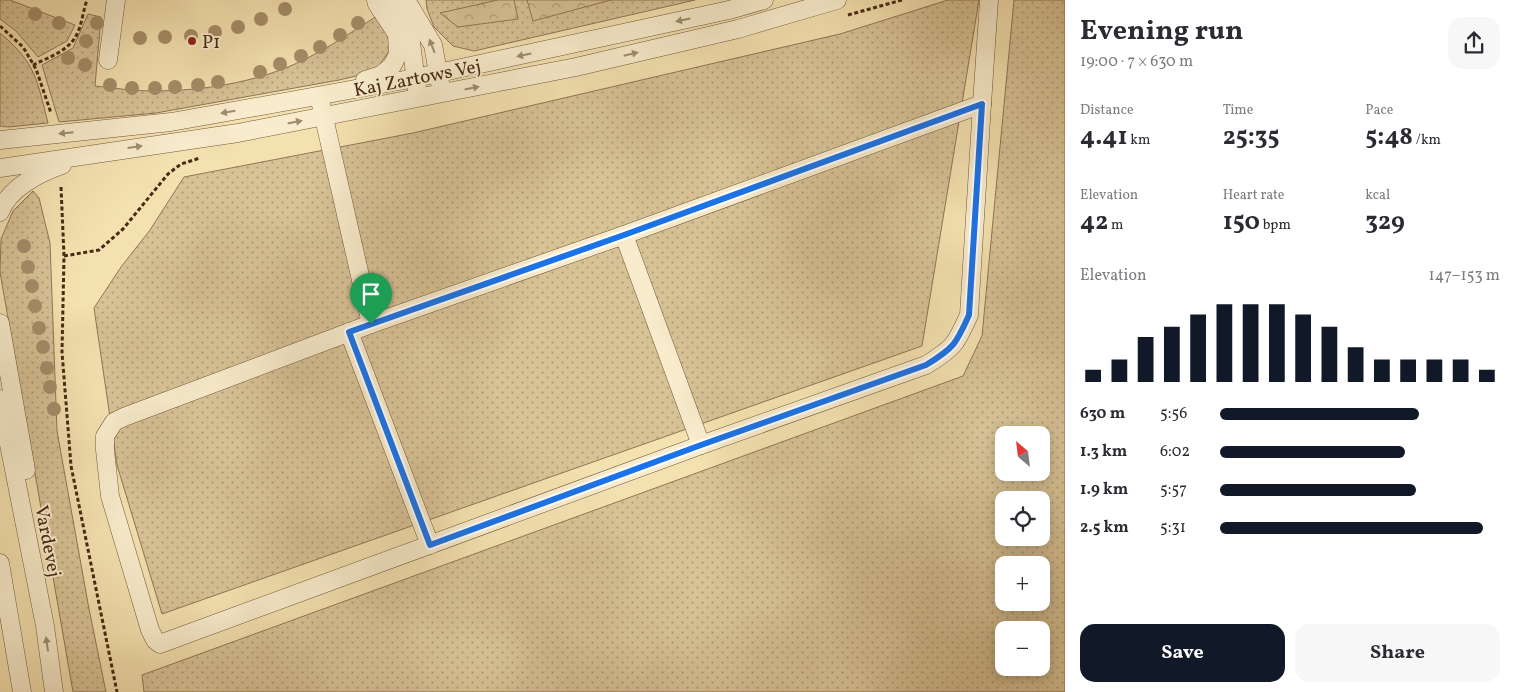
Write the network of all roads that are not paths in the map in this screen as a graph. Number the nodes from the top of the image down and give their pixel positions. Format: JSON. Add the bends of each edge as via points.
{"nodes":[{"id":1,"x":116,"y":0,"type":"edge"},
{"id":2,"x":376,"y":0,"type":"edge"},
{"id":3,"x":388,"y":0,"type":"edge"},
{"id":4,"x":406,"y":0,"type":"edge"},
{"id":5,"x":764,"y":0,"type":"edge"},
{"id":6,"x":837,"y":0,"type":"edge"},
{"id":7,"x":989,"y":0,"type":"edge"},
{"id":8,"x":108,"y":60,"type":"dead end"},
{"id":9,"x":438,"y":74,"type":"junction"},
{"id":10,"x":415,"y":78,"type":"junction"},
{"id":11,"x":442,"y":94,"type":"junction"},
{"id":12,"x":319,"y":96,"type":"junction"},
{"id":13,"x":418,"y":98,"type":"junction"},
{"id":14,"x":295,"y":100,"type":"junction"},
{"id":15,"x":982,"y":104,"type":"junction"},
{"id":16,"x":324,"y":116,"type":"junction"},
{"id":17,"x":0,"y":140,"type":"edge"},
{"id":18,"x":99,"y":153,"type":"junction"},
{"id":19,"x":0,"y":168,"type":"edge"},
{"id":20,"x":0,"y":212,"type":"edge"},
{"id":21,"x":624,"y":235,"type":"junction"},
{"id":22,"x":0,"y":323,"type":"edge"},
{"id":23,"x":371,"y":324,"type":"junction"},
{"id":24,"x":349,"y":332,"type":"junction"},
{"id":25,"x":0,"y":399,"type":"edge"},
{"id":26,"x":701,"y":445,"type":"junction"},
{"id":27,"x":18,"y":492,"type":"junction"},
{"id":28,"x":430,"y":545,"type":"junction"},
{"id":29,"x":0,"y":565,"type":"edge"},
{"id":30,"x":22,"y":692,"type":"edge"},
{"id":31,"x":54,"y":692,"type":"edge"}],
"edges":[{"from":1,"to":8,"type":"street"},
{"from":2,"to":14,"type":"street","via":[[397,34],[398,54],[392,66],[370,80],[312,91]]},
{"from":3,"to":10,"type":"street","via":[[404,20],[410,35]]},
{"from":9,"to":4,"type":"street","one_way":true,"via":[[433,45]]},
{"from":5,"to":9,"type":"street","name":"Kaj Zartows Vej","one_way":true},
{"from":11,"to":6,"type":"street","name":"Kaj Zartows Vej","one_way":true,"via":[[738,29]]},
{"from":7,"to":15,"type":"street"},
{"from":9,"to":10,"type":"street","name":"Kaj Zartows Vej"},
{"from":9,"to":11,"type":"street"},
{"from":10,"to":12,"type":"street","name":"Kaj Zartows Vej"},
{"from":10,"to":13,"type":"street"},
{"from":11,"to":13,"type":"street","name":"Kaj Zartows Vej"},
{"from":12,"to":14,"type":"street","name":"Kaj Zartows Vej"},
{"from":12,"to":16,"type":"street"},
{"from":13,"to":16,"type":"street","name":"Kaj Zartows Vej"},
{"from":14,"to":17,"type":"street","name":"Kaj Zartows Vej","one_way":true,"via":[[171,122]]},
{"from":15,"to":21,"type":"street"},
{"from":15,"to":26,"type":"street","via":[[969,315],[952,348],[926,365]]},
{"from":18,"to":16,"type":"street","name":"Kaj Zartows Vej","one_way":true,"via":[[238,133]]},
{"from":16,"to":23,"type":"street"},
{"from":18,"to":19,"type":"street","name":"Kaj Zartows Vej"},
{"from":18,"to":20,"type":"street","via":[[46,171],[24,184],[3,203]]},
{"from":21,"to":23,"type":"street"},
{"from":21,"to":26,"type":"street"},
{"from":22,"to":27,"type":"street","via":[[26,471]]},
{"from":23,"to":24,"type":"street"},
{"from":24,"to":28,"type":"street"},
{"from":24,"to":28,"type":"street","via":[[114,422],[106,436],[105,450],[110,496],[150,630],[154,640],[160,644],[170,642]]},
{"from":25,"to":27,"type":"street","name":"Vardevej"},
{"from":26,"to":28,"type":"street"},
{"from":31,"to":27,"type":"street","name":"Vardevej","one_way":true},
{"from":29,"to":30,"type":"street"}]}
